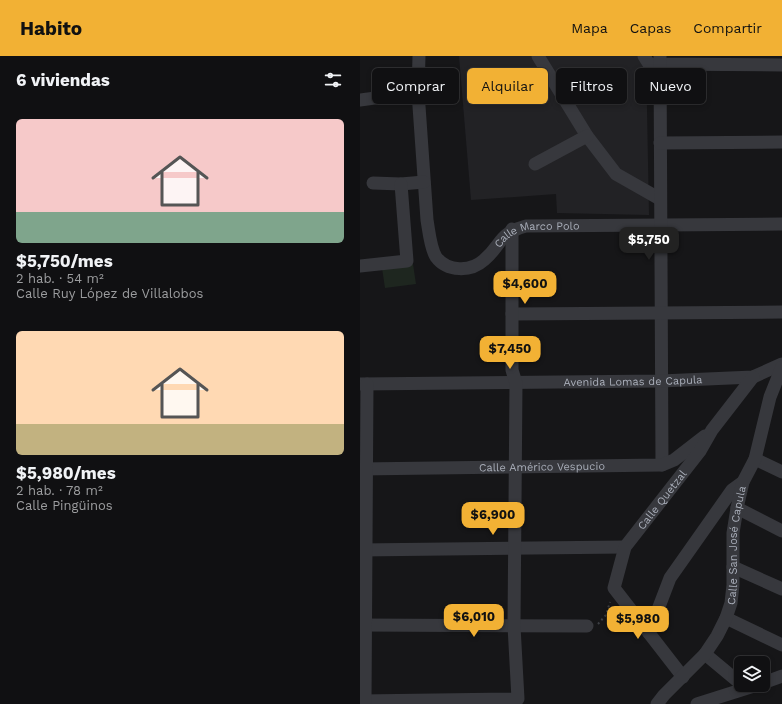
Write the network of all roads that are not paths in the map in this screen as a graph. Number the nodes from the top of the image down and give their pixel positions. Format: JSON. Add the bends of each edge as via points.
{"nodes":[{"id":1,"x":419,"y":56,"type":"edge"},
{"id":2,"x":538,"y":56,"type":"edge"},
{"id":3,"x":644,"y":56,"type":"edge"},
{"id":4,"x":660,"y":60,"type":"edge"},
{"id":5,"x":782,"y":65,"type":"edge"},
{"id":6,"x":419,"y":68,"type":"edge"},
{"id":7,"x":372,"y":98,"type":"edge"},
{"id":8,"x":360,"y":100,"type":"edge"},
{"id":9,"x":419,"y":104,"type":"edge"},
{"id":10,"x":587,"y":136,"type":"junction"},
{"id":11,"x":782,"y":142,"type":"edge"},
{"id":12,"x":660,"y":143,"type":"junction"},
{"id":13,"x":535,"y":164,"type":"dead end"},
{"id":14,"x":424,"y":182,"type":"junction"},
{"id":15,"x":373,"y":183,"type":"dead end"},
{"id":16,"x":400,"y":184,"type":"junction"},
{"id":17,"x":660,"y":199,"type":"junction"},
{"id":18,"x":782,"y":224,"type":"edge"},
{"id":19,"x":661,"y":225,"type":"junction"},
{"id":20,"x":512,"y":230,"type":"junction"},
{"id":21,"x":360,"y":266,"type":"edge"},
{"id":22,"x":782,"y":312,"type":"edge"},
{"id":23,"x":512,"y":314,"type":"junction"},
{"id":24,"x":661,"y":314,"type":"junction"},
{"id":25,"x":782,"y":364,"type":"edge"},
{"id":26,"x":782,"y":367,"type":"edge"},
{"id":27,"x":753,"y":377,"type":"junction"},
{"id":28,"x":661,"y":381,"type":"junction"},
{"id":29,"x":516,"y":383,"type":"junction"},
{"id":30,"x":364,"y":384,"type":"edge"},
{"id":31,"x":712,"y":430,"type":"junction"},
{"id":32,"x":755,"y":459,"type":"junction"},
{"id":33,"x":662,"y":465,"type":"junction"},
{"id":34,"x":516,"y":466,"type":"junction"},
{"id":35,"x":364,"y":469,"type":"edge"},
{"id":36,"x":782,"y":472,"type":"edge"},
{"id":37,"x":744,"y":482,"type":"junction"},
{"id":38,"x":737,"y":508,"type":"junction"},
{"id":39,"x":782,"y":531,"type":"edge"},
{"id":40,"x":626,"y":547,"type":"junction"},
{"id":41,"x":515,"y":548,"type":"junction"},
{"id":42,"x":363,"y":550,"type":"edge"},
{"id":43,"x":733,"y":567,"type":"junction"},
{"id":44,"x":782,"y":589,"type":"edge"},
{"id":45,"x":726,"y":618,"type":"junction"},
{"id":46,"x":363,"y":625,"type":"edge"},
{"id":47,"x":514,"y":626,"type":"junction"},
{"id":48,"x":587,"y":626,"type":"road end"},
{"id":49,"x":649,"y":633,"type":"junction"},
{"id":50,"x":782,"y":646,"type":"edge"},
{"id":51,"x":705,"y":654,"type":"junction"},
{"id":52,"x":734,"y":676,"type":"edge"},
{"id":53,"x":782,"y":676,"type":"edge"},
{"id":54,"x":683,"y":677,"type":"junction"},
{"id":55,"x":770,"y":680,"type":"edge"},
{"id":56,"x":734,"y":691,"type":"edge"},
{"id":57,"x":363,"y":701,"type":"edge"},
{"id":58,"x":462,"y":702,"type":"edge"},
{"id":59,"x":657,"y":704,"type":"edge"},
{"id":60,"x":697,"y":704,"type":"edge"}],
"edges":[{"from":1,"to":6,"type":"street","name":"Calle Marco Polo"},
{"from":2,"to":10,"type":"street"},
{"from":3,"to":4,"type":"street","via":[[649,64]]},
{"from":4,"to":5,"type":"street"},
{"from":4,"to":12,"type":"street"},
{"from":7,"to":8,"type":"street"},
{"from":9,"to":14,"type":"street","name":"Calle Marco Polo"},
{"from":10,"to":13,"type":"street"},
{"from":10,"to":17,"type":"street","via":[[616,174]]},
{"from":11,"to":12,"type":"street"},
{"from":12,"to":17,"type":"street"},
{"from":14,"to":16,"type":"street"},
{"from":14,"to":20,"type":"street","name":"Calle Marco Polo","via":[[430,239],[436,257],[446,264],[460,269],[473,267],[484,260],[506,233]]},
{"from":15,"to":16,"type":"street"},
{"from":16,"to":21,"type":"street","via":[[407,261]]},
{"from":17,"to":19,"type":"street"},
{"from":18,"to":19,"type":"street","name":"Calle Marco Polo"},
{"from":19,"to":20,"type":"street","name":"Calle Marco Polo","via":[[526,226]]},
{"from":19,"to":24,"type":"street"},
{"from":20,"to":23,"type":"street"},
{"from":22,"to":24,"type":"street"},
{"from":23,"to":24,"type":"street"},
{"from":23,"to":29,"type":"street","via":[[512,370]]},
{"from":24,"to":28,"type":"street"},
{"from":25,"to":27,"type":"street","name":"Avenida Lomas de Capula"},
{"from":26,"to":32,"type":"street","name":"Calle San José Capula","via":[[770,397]]},
{"from":27,"to":28,"type":"street","name":"Avenida Lomas de Capula"},
{"from":27,"to":31,"type":"street","name":"Calle Quetzal"},
{"from":28,"to":29,"type":"street","name":"Avenida Lomas de Capula"},
{"from":28,"to":33,"type":"street"},
{"from":29,"to":30,"type":"street","name":"Avenida Lomas de Capula"},
{"from":29,"to":34,"type":"street"},
{"from":30,"to":35,"type":"street"},
{"from":31,"to":33,"type":"street","name":"Calle Américo Vespucio","via":[[674,460]]},
{"from":31,"to":40,"type":"street","name":"Calle Quetzal","via":[[700,451]]},
{"from":32,"to":36,"type":"street"},
{"from":32,"to":37,"type":"street","name":"Calle San José Capula"},
{"from":33,"to":34,"type":"street","name":"Calle Américo Vespucio"},
{"from":34,"to":35,"type":"street","name":"Calle Américo Vespucio"},
{"from":34,"to":41,"type":"street"},
{"from":35,"to":42,"type":"street"},
{"from":37,"to":38,"type":"street","name":"Calle San José Capula"},
{"from":37,"to":49,"type":"street","via":[[732,490],[670,578]]},
{"from":38,"to":39,"type":"street"},
{"from":38,"to":43,"type":"street","name":"Calle San José Capula"},
{"from":40,"to":41,"type":"street"},
{"from":40,"to":49,"type":"street","name":"Calle Quetzal","via":[[614,588]]},
{"from":41,"to":42,"type":"street"},
{"from":41,"to":47,"type":"street"},
{"from":42,"to":46,"type":"street"},
{"from":43,"to":44,"type":"street"},
{"from":43,"to":45,"type":"street","name":"Calle San José Capula","via":[[732,591]]},
{"from":45,"to":50,"type":"street"},
{"from":45,"to":51,"type":"street","name":"Calle San José Capula"},
{"from":46,"to":47,"type":"street"},
{"from":46,"to":57,"type":"street"},
{"from":47,"to":48,"type":"street"},
{"from":47,"to":58,"type":"street","via":[[518,699]]},
{"from":49,"to":54,"type":"street"},
{"from":51,"to":52,"type":"street"},
{"from":51,"to":54,"type":"street","name":"Calle San José Capula"},
{"from":53,"to":55,"type":"street"},
{"from":54,"to":59,"type":"street","name":"Calle San José Capula"},
{"from":56,"to":60,"type":"street"},
{"from":57,"to":58,"type":"street"}]}
